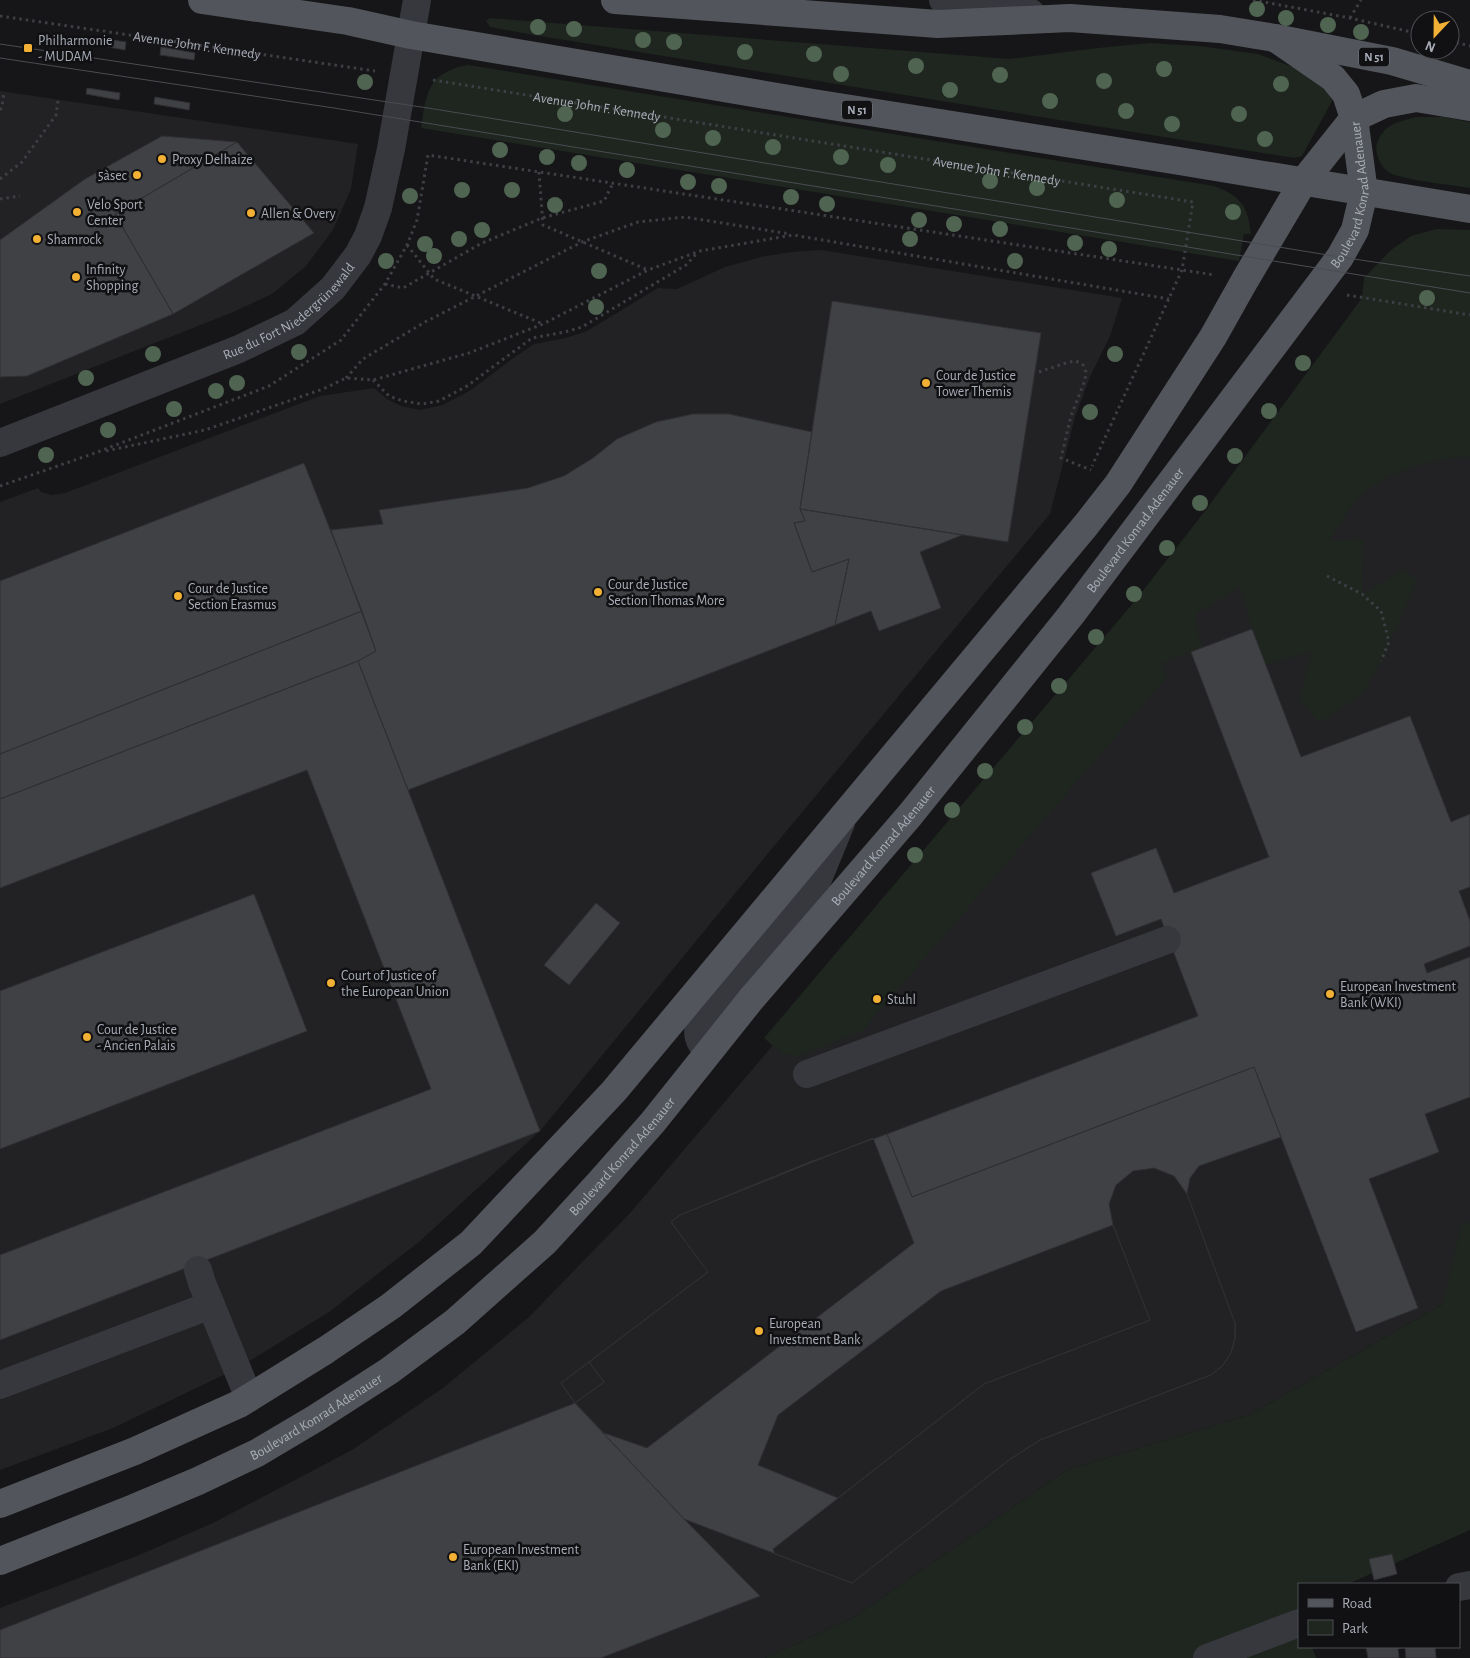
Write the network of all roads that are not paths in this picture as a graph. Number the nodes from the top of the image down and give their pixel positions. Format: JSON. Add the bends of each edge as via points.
{"nodes":[{"id":1,"x":202,"y":0,"type":"edge"},
{"id":2,"x":417,"y":0,"type":"edge"},
{"id":3,"x":615,"y":0,"type":"edge"},
{"id":4,"x":943,"y":0,"type":"edge"},
{"id":5,"x":1070,"y":18,"type":"junction"},
{"id":6,"x":411,"y":34,"type":"junction"},
{"id":7,"x":1275,"y":38,"type":"junction"},
{"id":8,"x":1470,"y":84,"type":"edge"},
{"id":9,"x":1470,"y":107,"type":"edge"},
{"id":10,"x":1354,"y":118,"type":"junction"},
{"id":11,"x":1303,"y":182,"type":"junction"},
{"id":12,"x":1364,"y":192,"type":"junction"},
{"id":13,"x":1470,"y":209,"type":"edge"},
{"id":14,"x":0,"y":442,"type":"edge"},
{"id":15,"x":844,"y":814,"type":"junction"},
{"id":16,"x":1167,"y":940,"type":"dead end"},
{"id":17,"x":708,"y":1052,"type":"junction"},
{"id":18,"x":807,"y":1074,"type":"dead end"},
{"id":19,"x":198,"y":1270,"type":"dead end"},
{"id":20,"x":211,"y":1305,"type":"junction"},
{"id":21,"x":0,"y":1385,"type":"edge"},
{"id":22,"x":249,"y":1398,"type":"junction"},
{"id":23,"x":0,"y":1504,"type":"edge"},
{"id":24,"x":0,"y":1561,"type":"edge"},
{"id":25,"x":1298,"y":1623,"type":"edge"},
{"id":26,"x":1207,"y":1658,"type":"edge"}],
"edges":[{"from":1,"to":6,"type":"main road","number":"N 51","via":[[348,21]]},
{"from":2,"to":6,"type":"street"},
{"from":3,"to":5,"type":"main road","number":"N 51","via":[[938,24]]},
{"from":4,"to":5,"type":"street"},
{"from":5,"to":7,"type":"main road","number":"N 51","via":[[1220,30]]},
{"from":6,"to":11,"type":"main road","number":"N 51"},
{"from":6,"to":14,"type":"street","name":"Rue du Fort Niedergrünewald","via":[[378,208],[358,255],[333,288],[295,322],[240,349]]},
{"from":7,"to":8,"type":"main road","number":"N 51","via":[[1392,61]]},
{"from":7,"to":10,"type":"main road","number":"N 51","via":[[1333,78],[1346,94]]},
{"from":9,"to":10,"type":"main road","via":[[1416,98],[1384,104]]},
{"from":10,"to":11,"type":"main road","name":"Boulevard Konrad Adenauer"},
{"from":10,"to":12,"type":"main road","name":"Boulevard Konrad Adenauer"},
{"from":11,"to":12,"type":"main road","number":"N 51"},
{"from":11,"to":15,"type":"main road","name":"Boulevard Konrad Adenauer","via":[[1213,337],[1118,484],[1060,558]]},
{"from":12,"to":13,"type":"main road","number":"N 51"},
{"from":12,"to":17,"type":"main road","name":"Boulevard Konrad Adenauer","via":[[1355,230],[1340,257],[1071,615],[910,815]]},
{"from":15,"to":17,"type":"street","via":[[818,879],[700,1020],[697,1032],[700,1043]]},
{"from":15,"to":22,"type":"main road","name":"Boulevard Konrad Adenauer","via":[[614,1091],[471,1243],[391,1306]]},
{"from":16,"to":18,"type":"street"},
{"from":17,"to":24,"type":"main road","name":"Boulevard Konrad Adenauer","via":[[652,1122],[545,1242],[455,1322],[389,1371],[257,1453],[198,1481]]},
{"from":19,"to":20,"type":"street"},
{"from":20,"to":21,"type":"street"},
{"from":20,"to":22,"type":"street"},
{"from":22,"to":23,"type":"main road","name":"Boulevard Konrad Adenauer","via":[[135,1451]]},
{"from":25,"to":26,"type":"street"}]}
